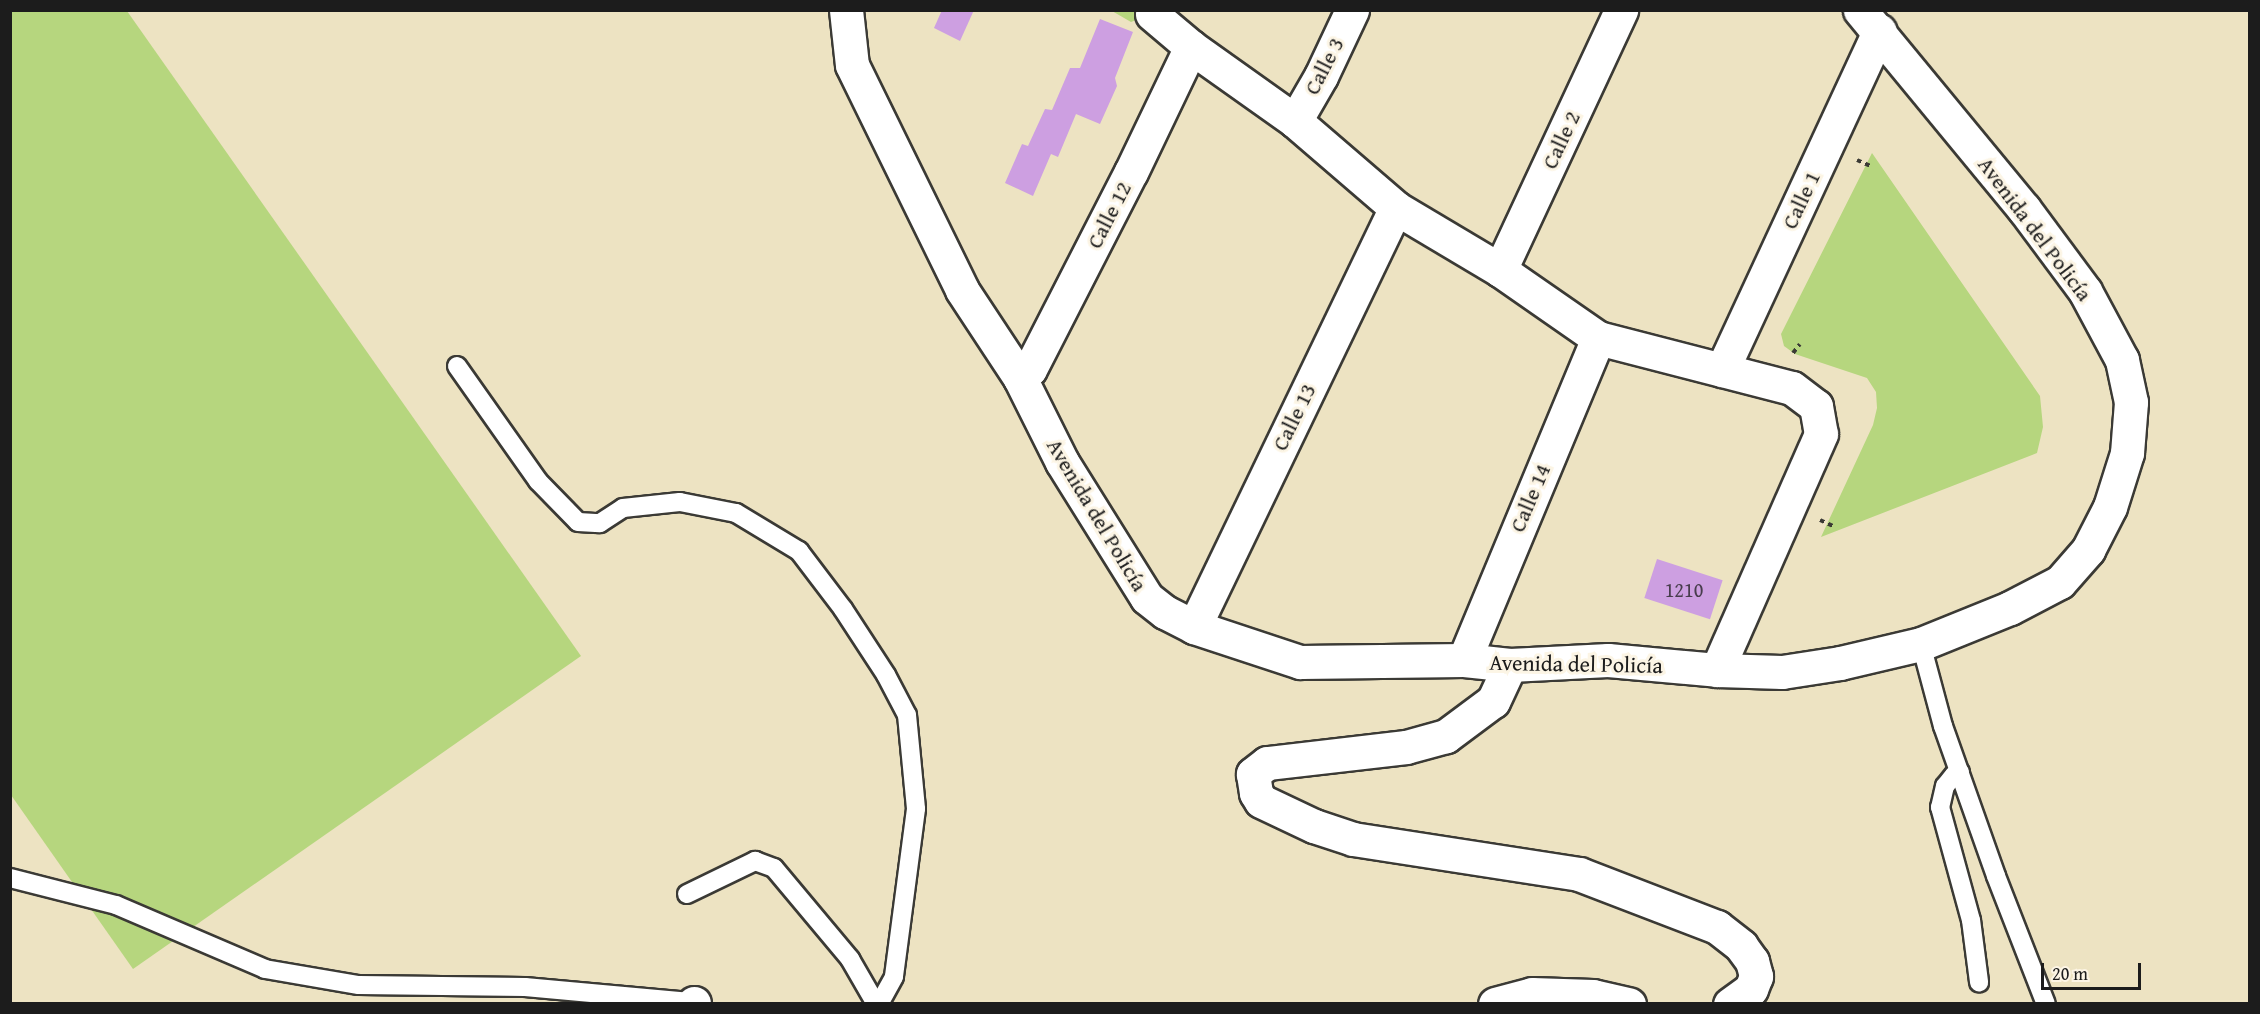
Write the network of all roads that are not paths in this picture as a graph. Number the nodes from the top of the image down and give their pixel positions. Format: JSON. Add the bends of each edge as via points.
{"nodes":[{"id":1,"x":846,"y":10,"type":"edge"},
{"id":2,"x":1352,"y":10,"type":"edge"},
{"id":3,"x":1621,"y":10,"type":"edge"},
{"id":4,"x":1152,"y":14,"type":"dead end"},
{"id":5,"x":1870,"y":21,"type":"edge"},
{"id":6,"x":1191,"y":47,"type":"junction"},
{"id":7,"x":1295,"y":121,"type":"junction"},
{"id":8,"x":1396,"y":208,"type":"junction"},
{"id":9,"x":1500,"y":270,"type":"junction"},
{"id":10,"x":1598,"y":338,"type":"junction"},
{"id":11,"x":457,"y":366,"type":"dead end"},
{"id":12,"x":1722,"y":370,"type":"junction"},
{"id":13,"x":1020,"y":378,"type":"junction"},
{"id":14,"x":1194,"y":627,"type":"junction"},
{"id":15,"x":1921,"y":644,"type":"junction"},
{"id":16,"x":1464,"y":660,"type":"junction"},
{"id":17,"x":1510,"y":665,"type":"junction"},
{"id":18,"x":1717,"y":670,"type":"junction"},
{"id":19,"x":1960,"y":772,"type":"junction"},
{"id":20,"x":10,"y":878,"type":"edge"},
{"id":21,"x":687,"y":894,"type":"dead end"},
{"id":22,"x":1979,"y":982,"type":"dead end"},
{"id":23,"x":694,"y":1003,"type":"edge"},
{"id":24,"x":702,"y":1004,"type":"edge"},
{"id":25,"x":877,"y":1004,"type":"edge"},
{"id":26,"x":1494,"y":1004,"type":"edge"},
{"id":27,"x":1629,"y":1004,"type":"edge"},
{"id":28,"x":1730,"y":1004,"type":"edge"},
{"id":29,"x":2046,"y":1004,"type":"edge"}],
"edges":[{"from":1,"to":13,"type":"street","name":"Avenida del Policía","via":[[852,65],[962,290]]},
{"from":2,"to":7,"type":"street","name":"Calle 3"},
{"from":3,"to":9,"type":"street","name":"Calle 2"},
{"from":4,"to":6,"type":"street"},
{"from":5,"to":12,"type":"street","name":"Calle 1"},
{"from":5,"to":15,"type":"street","name":"Avenida del Policía","via":[[2024,209],[2085,291],[2122,360],[2131,402],[2127,453],[2113,496],[2088,550],[2060,582],[2010,608]]},
{"from":6,"to":7,"type":"street"},
{"from":6,"to":13,"type":"street","name":"Calle 12","via":[[1030,369]]},
{"from":7,"to":8,"type":"street"},
{"from":8,"to":9,"type":"street"},
{"from":8,"to":14,"type":"street","name":"Calle 13"},
{"from":9,"to":10,"type":"street"},
{"from":10,"to":12,"type":"street"},
{"from":10,"to":16,"type":"street","name":"Calle 14"},
{"from":11,"to":25,"type":"lane","via":[[538,482],[578,522],[600,523],[623,508],[680,502],[736,513],[799,551],[843,609],[908,716],[916,809],[894,977]]},
{"from":12,"to":18,"type":"street","via":[[1792,388],[1816,406],[1821,434]]},
{"from":13,"to":14,"type":"street","name":"Avenida del Policía","via":[[1062,462],[1147,598]]},
{"from":14,"to":16,"type":"street","name":"Avenida del Policía","via":[[1300,662]]},
{"from":15,"to":18,"type":"street","name":"Avenida del Policía","via":[[1782,672]]},
{"from":15,"to":19,"type":"lane"},
{"from":16,"to":17,"type":"street","name":"Avenida del Policía"},
{"from":17,"to":18,"type":"street","name":"Avenida del Policía","via":[[1608,660]]},
{"from":17,"to":28,"type":"street","via":[[1493,701],[1446,736],[1406,747],[1267,763],[1253,774],[1256,793],[1261,801],[1353,839],[1579,874],[1717,927],[1752,961],[1756,976],[1751,989]]},
{"from":19,"to":22,"type":"lane","via":[[1945,786],[1940,807],[1971,920]]},
{"from":19,"to":29,"type":"lane"},
{"from":20,"to":23,"type":"lane","via":[[116,905],[265,969],[359,985],[525,987]]},
{"from":21,"to":25,"type":"lane","via":[[755,861],[774,868],[850,959]]},
{"from":23,"to":24,"type":"lane"},
{"from":26,"to":27,"type":"street","via":[[1532,994],[1593,996]]}]}
